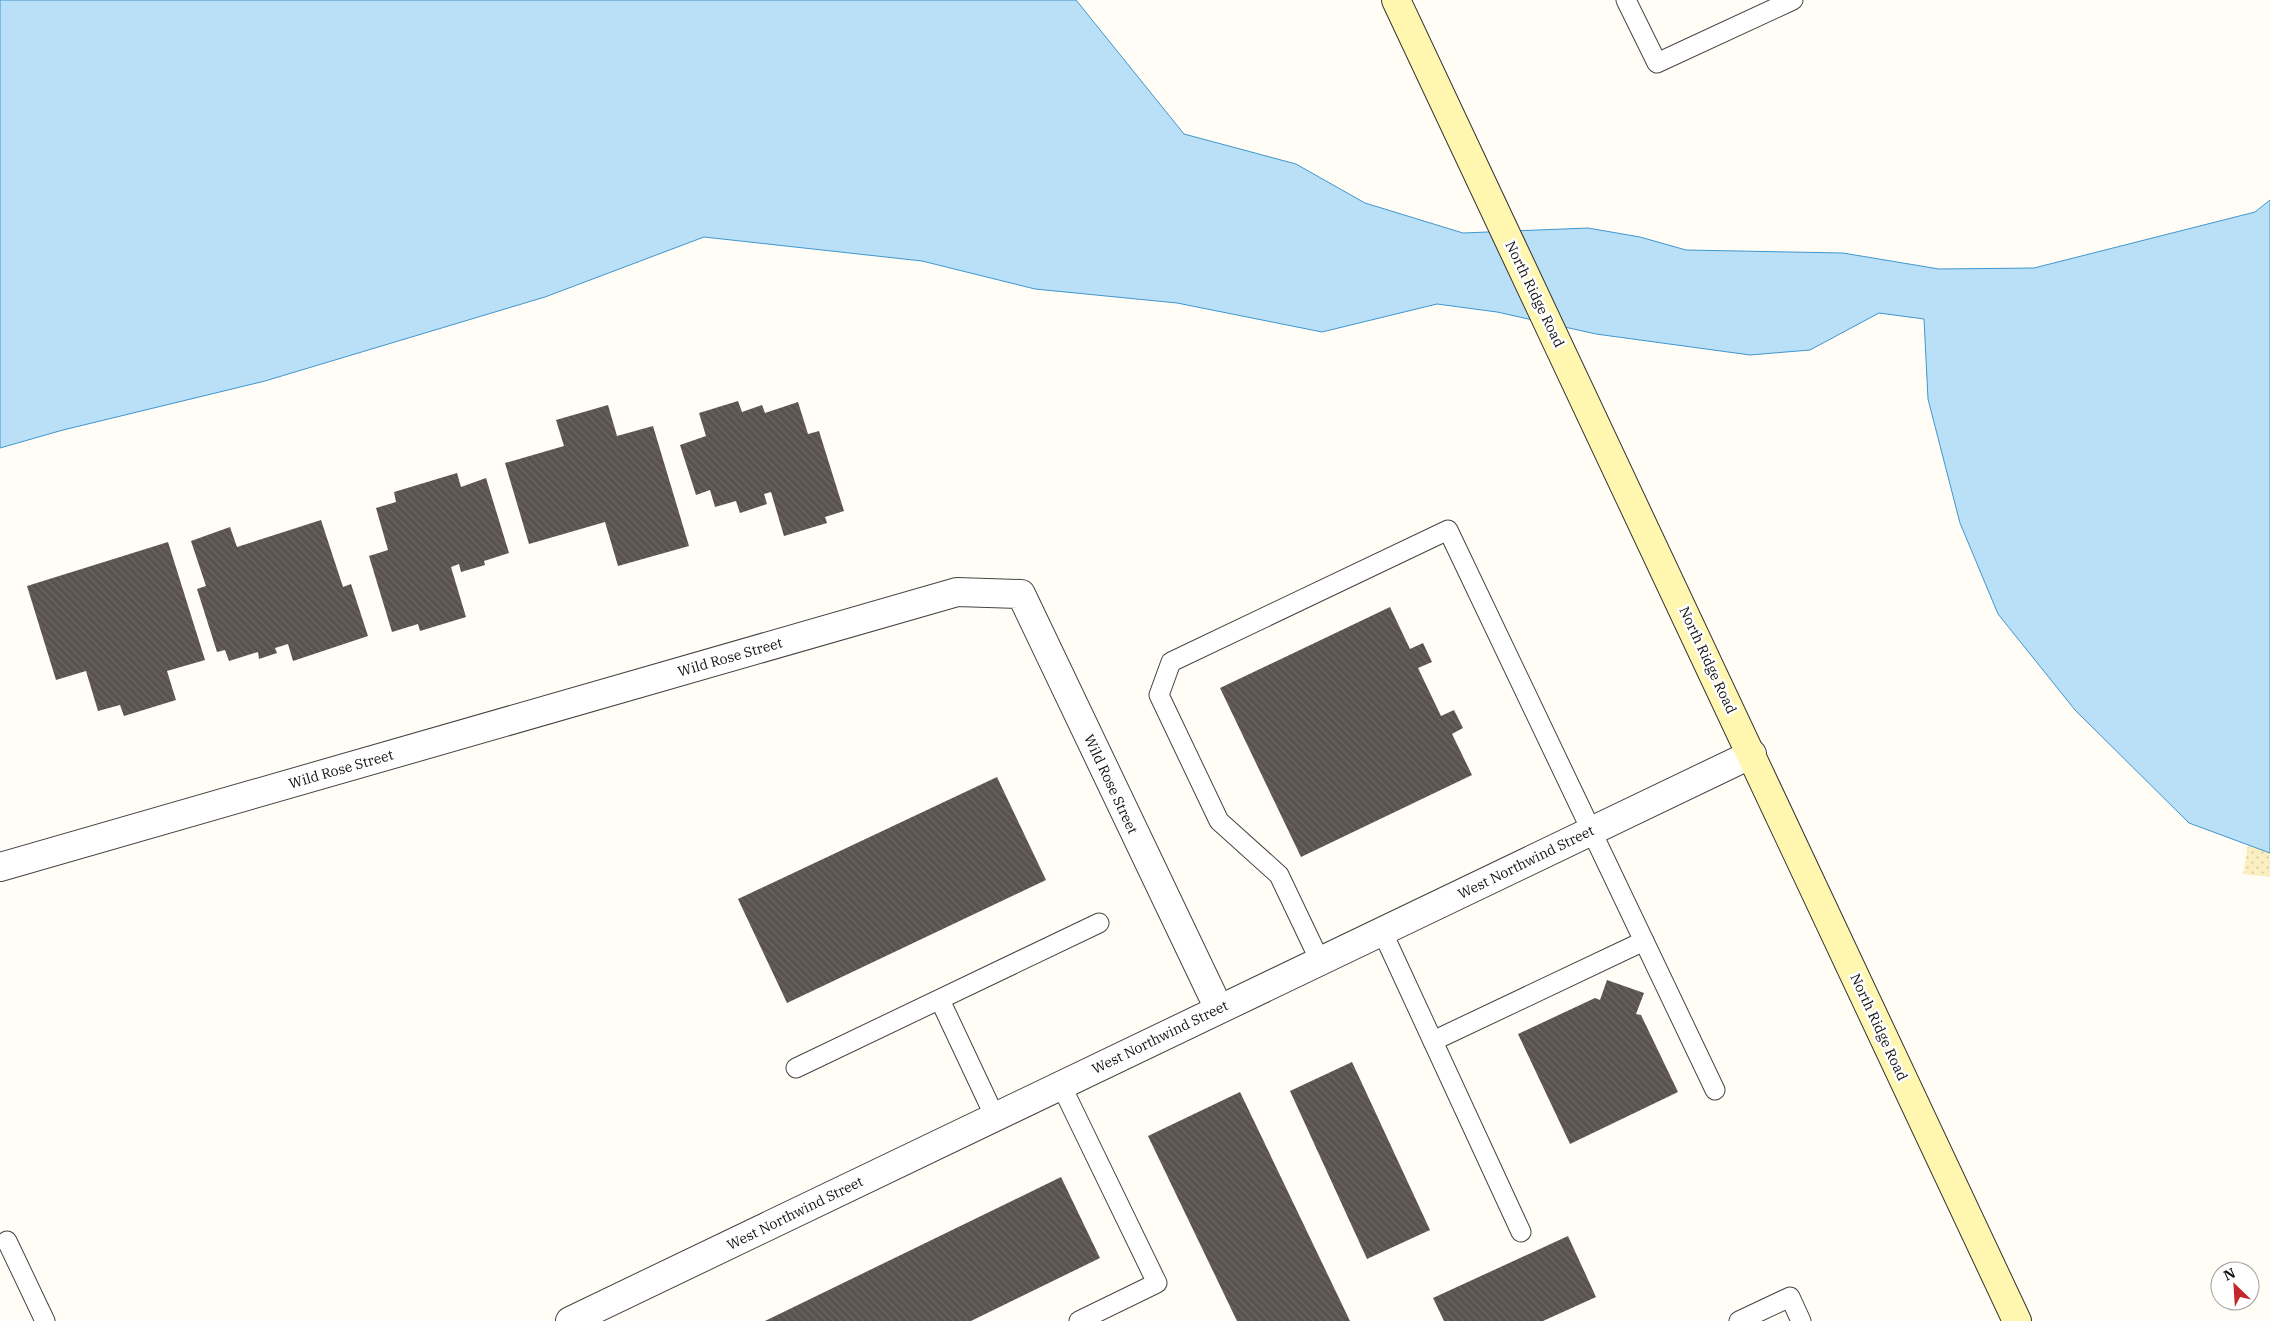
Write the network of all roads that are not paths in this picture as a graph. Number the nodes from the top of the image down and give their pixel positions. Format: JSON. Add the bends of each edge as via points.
{"nodes":[{"id":1,"x":1396,"y":0,"type":"edge"},
{"id":2,"x":1626,"y":0,"type":"edge"},
{"id":3,"x":1781,"y":2,"type":"edge"},
{"id":4,"x":1752,"y":754,"type":"junction"},
{"id":5,"x":1592,"y":831,"type":"junction"},
{"id":6,"x":0,"y":867,"type":"edge"},
{"id":7,"x":1100,"y":924,"type":"dead end"},
{"id":8,"x":1382,"y":931,"type":"junction"},
{"id":9,"x":1644,"y":941,"type":"junction"},
{"id":10,"x":1320,"y":961,"type":"junction"},
{"id":11,"x":940,"y":1000,"type":"junction"},
{"id":12,"x":1219,"y":1009,"type":"junction"},
{"id":13,"x":1433,"y":1041,"type":"junction"},
{"id":14,"x":796,"y":1068,"type":"dead end"},
{"id":15,"x":1061,"y":1085,"type":"junction"},
{"id":16,"x":1715,"y":1090,"type":"dead end"},
{"id":17,"x":995,"y":1117,"type":"junction"},
{"id":18,"x":1521,"y":1232,"type":"dead end"},
{"id":19,"x":7,"y":1241,"type":"dead end"},
{"id":20,"x":46,"y":1321,"type":"edge"},
{"id":21,"x":570,"y":1321,"type":"edge"},
{"id":22,"x":1079,"y":1321,"type":"edge"},
{"id":23,"x":1739,"y":1321,"type":"edge"},
{"id":24,"x":1801,"y":1321,"type":"edge"},
{"id":25,"x":2017,"y":1321,"type":"edge"}],
"edges":[{"from":1,"to":4,"type":"main road","name":"North Ridge Road"},
{"from":2,"to":3,"type":"lane","via":[[1657,63]]},
{"from":4,"to":5,"type":"street","name":"West Northwind Street"},
{"from":4,"to":25,"type":"main road","name":"North Ridge Road"},
{"from":5,"to":8,"type":"street","name":"West Northwind Street"},
{"from":5,"to":9,"type":"lane"},
{"from":5,"to":10,"type":"lane","via":[[1448,530],[1171,662],[1159,695],[1219,820],[1279,875]]},
{"from":6,"to":12,"type":"street","name":"Wild Rose Street","via":[[957,592],[1021,594]]},
{"from":7,"to":11,"type":"lane"},
{"from":8,"to":10,"type":"street","name":"West Northwind Street"},
{"from":8,"to":13,"type":"lane"},
{"from":9,"to":13,"type":"lane"},
{"from":9,"to":16,"type":"lane"},
{"from":10,"to":12,"type":"street","name":"West Northwind Street"},
{"from":11,"to":14,"type":"lane"},
{"from":11,"to":17,"type":"lane"},
{"from":12,"to":15,"type":"street","name":"West Northwind Street"},
{"from":13,"to":18,"type":"lane"},
{"from":15,"to":17,"type":"street","name":"West Northwind Street"},
{"from":15,"to":22,"type":"lane","via":[[1157,1283]]},
{"from":17,"to":21,"type":"street","name":"West Northwind Street"},
{"from":19,"to":20,"type":"lane"},
{"from":23,"to":24,"type":"lane","via":[[1790,1297]]}]}
